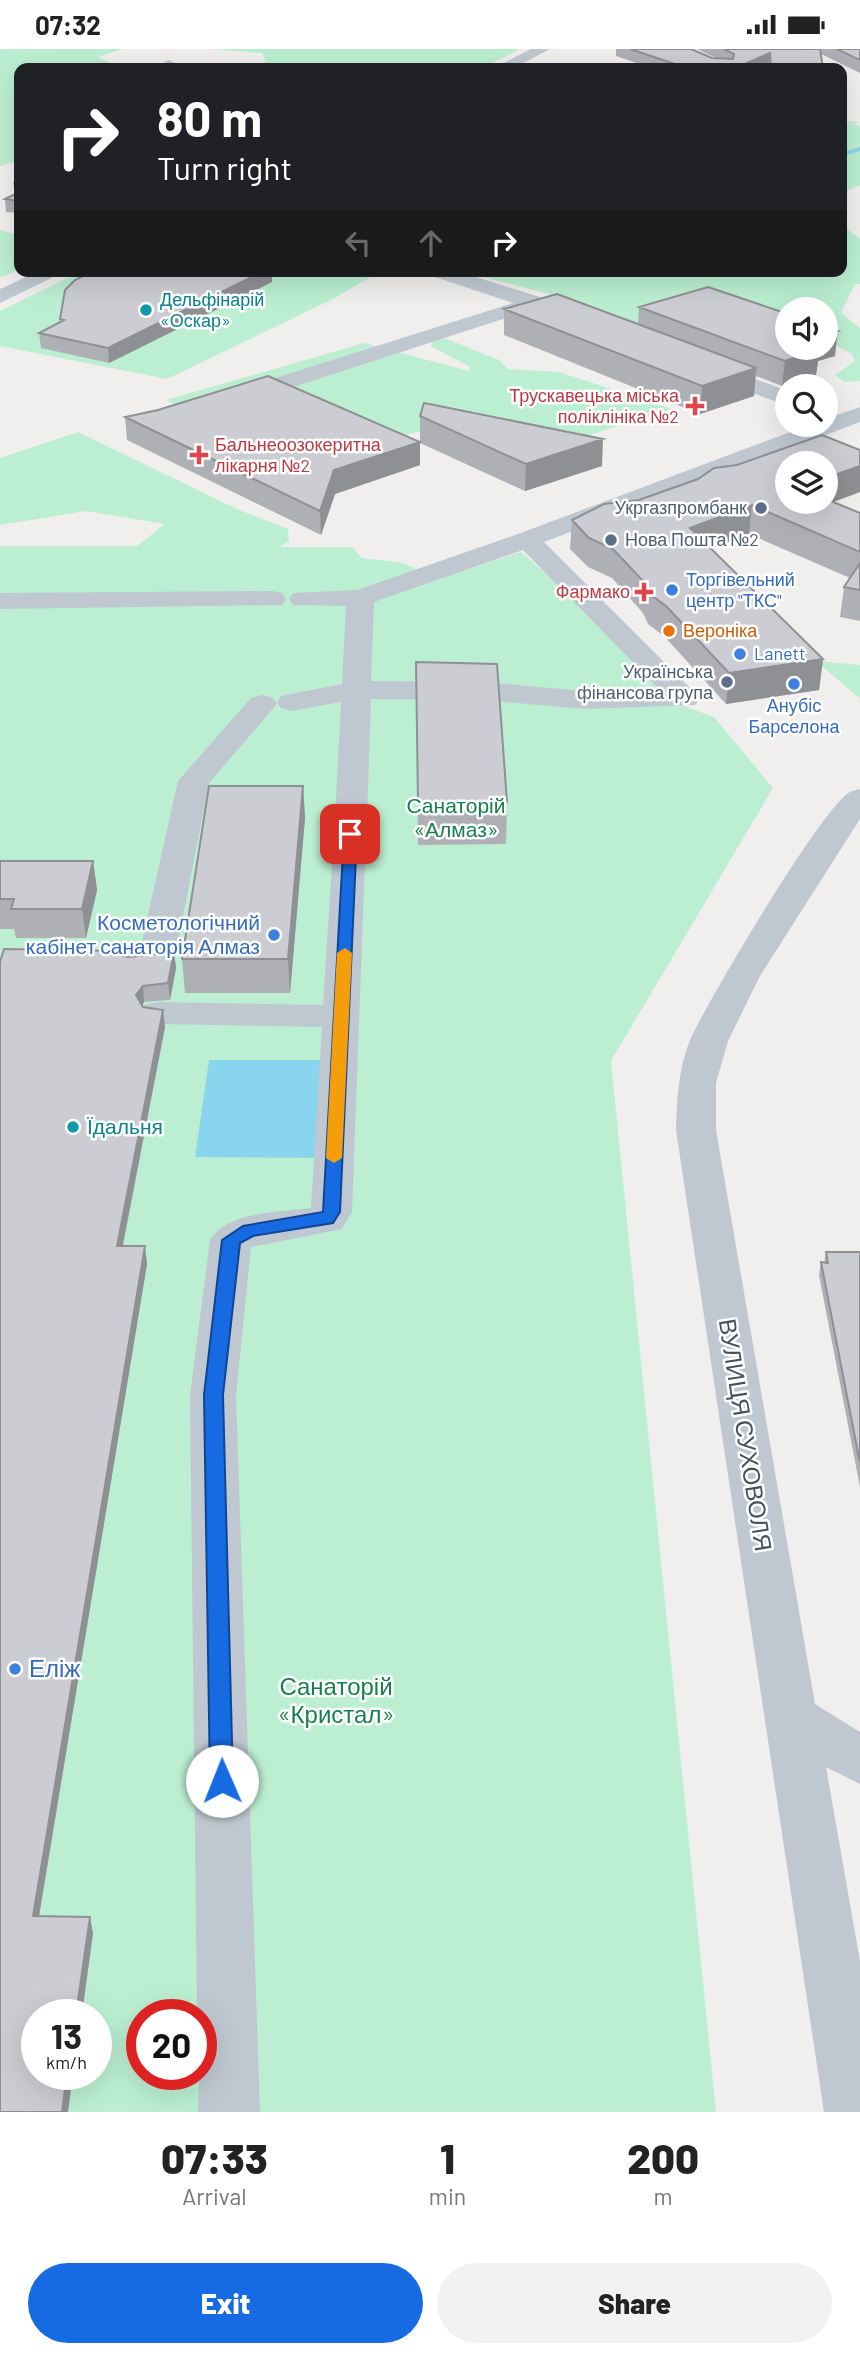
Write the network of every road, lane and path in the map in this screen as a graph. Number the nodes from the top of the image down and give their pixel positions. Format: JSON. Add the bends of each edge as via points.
{"nodes":[{"id":1,"x":543,"y":49,"type":"edge"},
{"id":2,"x":513,"y":63,"type":"edge"},
{"id":3,"x":43,"y":277,"type":"edge"},
{"id":4,"x":455,"y":277,"type":"edge"},
{"id":5,"x":0,"y":297,"type":"edge"},
{"id":6,"x":536,"y":303,"type":"junction"},
{"id":7,"x":562,"y":313,"type":"edge"},
{"id":8,"x":680,"y":358,"type":"edge"},
{"id":9,"x":775,"y":395,"type":"edge"},
{"id":10,"x":775,"y":403,"type":"edge"},
{"id":11,"x":217,"y":404,"type":"edge"},
{"id":12,"x":755,"y":409,"type":"dead end"},
{"id":13,"x":847,"y":418,"type":"edge"},
{"id":14,"x":527,"y":540,"type":"junction"},
{"id":15,"x":360,"y":598,"type":"junction"},
{"id":16,"x":272,"y":599,"type":"dead end"},
{"id":17,"x":303,"y":599,"type":"dead end"},
{"id":18,"x":0,"y":601,"type":"edge"},
{"id":19,"x":357,"y":690,"type":"junction"},
{"id":20,"x":860,"y":799,"type":"edge"},
{"id":21,"x":134,"y":955,"type":"edge"},
{"id":22,"x":158,"y":1013,"type":"edge"},
{"id":23,"x":341,"y":1016,"type":"junction"},
{"id":24,"x":790,"y":1716,"type":"junction"},
{"id":25,"x":860,"y":1760,"type":"edge"},
{"id":26,"x":229,"y":2112,"type":"edge"},
{"id":27,"x":855,"y":2112,"type":"edge"}],
"edges":[{"from":1,"to":2,"type":"street"},
{"from":3,"to":5,"type":"street"},
{"from":4,"to":6,"type":"street"},
{"from":6,"to":7,"type":"street"},
{"from":6,"to":11,"type":"street"},
{"from":8,"to":9,"type":"street"},
{"from":10,"to":12,"type":"street"},
{"from":13,"to":14,"type":"street"},
{"from":14,"to":15,"type":"street"},
{"from":14,"to":19,"type":"street","via":[[685,699],[584,700],[481,691]]},
{"from":15,"to":17,"type":"street"},
{"from":15,"to":19,"type":"street"},
{"from":16,"to":18,"type":"street"},
{"from":19,"to":21,"type":"street","via":[[277,703],[194,781]]},
{"from":19,"to":23,"type":"street"},
{"from":20,"to":24,"type":"street","name":"ВУЛИЦЯ СУХОВОЛЯ","via":[[836,827],[742,976],[709,1041],[697,1083],[696,1130]]},
{"from":22,"to":23,"type":"street"},
{"from":23,"to":26,"type":"street","via":[[331,1212],[327,1219],[249,1231],[231,1240],[213,1395]]},
{"from":24,"to":25,"type":"street"},
{"from":24,"to":27,"type":"street","name":"ВУЛИЦЯ СУХОВОЛЯ"}]}
